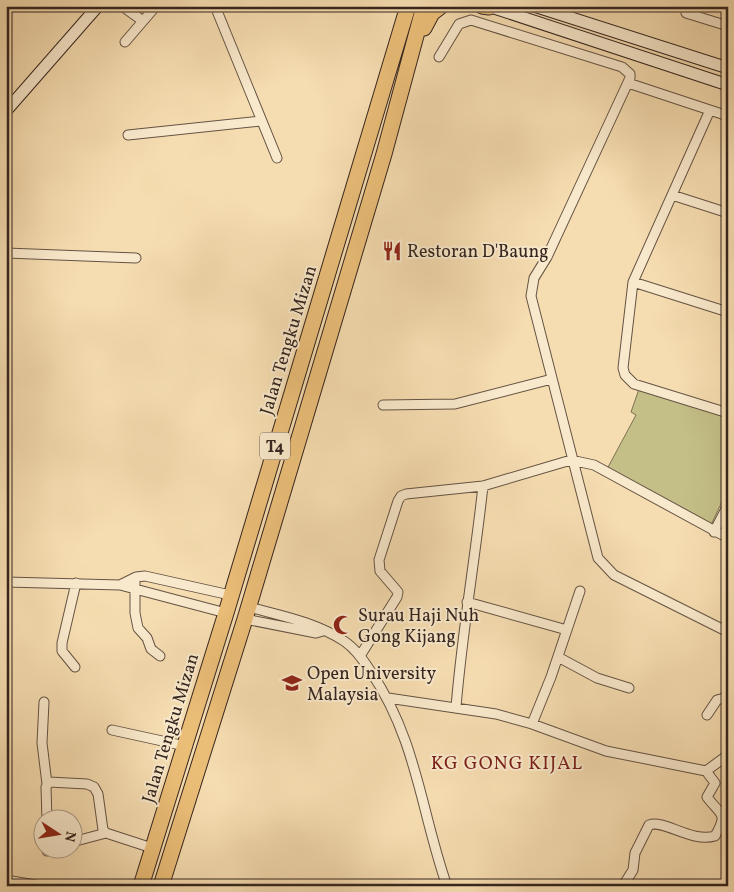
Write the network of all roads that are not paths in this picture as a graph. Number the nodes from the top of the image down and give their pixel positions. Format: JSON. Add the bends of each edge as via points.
{"nodes":[{"id":1,"x":122,"y":6,"type":"edge"},
{"id":2,"x":156,"y":6,"type":"edge"},
{"id":3,"x":215,"y":6,"type":"edge"},
{"id":4,"x":400,"y":6,"type":"edge"},
{"id":5,"x":408,"y":6,"type":"edge"},
{"id":6,"x":424,"y":6,"type":"edge"},
{"id":7,"x":442,"y":6,"type":"edge"},
{"id":8,"x":482,"y":6,"type":"edge"},
{"id":9,"x":488,"y":6,"type":"edge"},
{"id":10,"x":534,"y":6,"type":"edge"},
{"id":11,"x":94,"y":8,"type":"edge"},
{"id":12,"x":686,"y":13,"type":"dead end"},
{"id":13,"x":143,"y":21,"type":"junction"},
{"id":14,"x":728,"y":26,"type":"edge"},
{"id":15,"x":125,"y":42,"type":"dead end"},
{"id":16,"x":394,"y":53,"type":"junction"},
{"id":17,"x":439,"y":57,"type":"dead end"},
{"id":18,"x":409,"y":58,"type":"junction"},
{"id":19,"x":728,"y":68,"type":"edge"},
{"id":20,"x":628,"y":83,"type":"junction"},
{"id":21,"x":728,"y":85,"type":"edge"},
{"id":22,"x":6,"y":110,"type":"edge"},
{"id":23,"x":710,"y":110,"type":"junction"},
{"id":24,"x":728,"y":116,"type":"edge"},
{"id":25,"x":262,"y":121,"type":"junction"},
{"id":26,"x":128,"y":135,"type":"dead end"},
{"id":27,"x":277,"y":158,"type":"dead end"},
{"id":28,"x":672,"y":195,"type":"junction"},
{"id":29,"x":728,"y":213,"type":"edge"},
{"id":30,"x":6,"y":253,"type":"edge"},
{"id":31,"x":136,"y":258,"type":"dead end"},
{"id":32,"x":633,"y":282,"type":"junction"},
{"id":33,"x":728,"y":312,"type":"edge"},
{"id":34,"x":552,"y":379,"type":"junction"},
{"id":35,"x":383,"y":405,"type":"dead end"},
{"id":36,"x":728,"y":413,"type":"edge"},
{"id":37,"x":571,"y":460,"type":"junction"},
{"id":38,"x":483,"y":486,"type":"junction"},
{"id":39,"x":728,"y":505,"type":"edge"},
{"id":40,"x":714,"y":532,"type":"junction"},
{"id":41,"x":728,"y":538,"type":"edge"},
{"id":42,"x":136,"y":577,"type":"junction"},
{"id":43,"x":6,"y":582,"type":"edge"},
{"id":44,"x":76,"y":583,"type":"junction"},
{"id":45,"x":120,"y":585,"type":"junction"},
{"id":46,"x":134,"y":587,"type":"junction"},
{"id":47,"x":580,"y":591,"type":"dead end"},
{"id":48,"x":230,"y":595,"type":"junction"},
{"id":49,"x":467,"y":602,"type":"junction"},
{"id":50,"x":226,"y":613,"type":"junction"},
{"id":51,"x":247,"y":613,"type":"junction"},
{"id":52,"x":567,"y":630,"type":"junction"},
{"id":53,"x":728,"y":632,"type":"edge"},
{"id":54,"x":160,"y":656,"type":"dead end"},
{"id":55,"x":360,"y":656,"type":"junction"},
{"id":56,"x":558,"y":657,"type":"junction"},
{"id":57,"x":75,"y":667,"type":"dead end"},
{"id":58,"x":629,"y":688,"type":"dead end"},
{"id":59,"x":728,"y":697,"type":"edge"},
{"id":60,"x":388,"y":698,"type":"junction"},
{"id":61,"x":44,"y":702,"type":"dead end"},
{"id":62,"x":456,"y":707,"type":"junction"},
{"id":63,"x":707,"y":715,"type":"dead end"},
{"id":64,"x":532,"y":724,"type":"junction"},
{"id":65,"x":112,"y":730,"type":"dead end"},
{"id":66,"x":185,"y":746,"type":"junction"},
{"id":67,"x":728,"y":755,"type":"edge"},
{"id":68,"x":706,"y":771,"type":"junction"},
{"id":69,"x":47,"y":784,"type":"junction"},
{"id":70,"x":47,"y":810,"type":"edge"},
{"id":71,"x":106,"y":833,"type":"junction"},
{"id":72,"x":82,"y":839,"type":"edge"},
{"id":73,"x":152,"y":848,"type":"junction"},
{"id":74,"x":6,"y":880,"type":"edge"},
{"id":75,"x":41,"y":886,"type":"edge"},
{"id":76,"x":141,"y":886,"type":"edge"},
{"id":77,"x":161,"y":886,"type":"edge"},
{"id":78,"x":447,"y":886,"type":"edge"},
{"id":79,"x":623,"y":886,"type":"edge"}],
"edges":[{"from":1,"to":13,"type":"street"},
{"from":2,"to":13,"type":"street"},
{"from":3,"to":25,"type":"street"},
{"from":4,"to":16,"type":"highway"},
{"from":5,"to":16,"type":"highway","name":"Jalan Tengku Mizan","number":"T4"},
{"from":6,"to":18,"type":"highway","number":"T4"},
{"from":7,"to":18,"type":"highway","via":[[432,13]]},
{"from":8,"to":9,"type":"highway"},
{"from":9,"to":21,"type":"main road"},
{"from":10,"to":19,"type":"main road"},
{"from":11,"to":22,"type":"main road"},
{"from":12,"to":14,"type":"street"},
{"from":13,"to":15,"type":"street"},
{"from":16,"to":48,"type":"highway","name":"Jalan Tengku Mizan","number":"T4"},
{"from":17,"to":20,"type":"street","via":[[459,24],[478,21],[622,67],[630,74]]},
{"from":18,"to":51,"type":"highway","number":"T4","via":[[384,154]]},
{"from":20,"to":23,"type":"street"},
{"from":20,"to":34,"type":"street","via":[[531,287]]},
{"from":23,"to":24,"type":"street"},
{"from":23,"to":28,"type":"street"},
{"from":25,"to":26,"type":"street"},
{"from":25,"to":27,"type":"street"},
{"from":28,"to":29,"type":"street"},
{"from":28,"to":32,"type":"street"},
{"from":30,"to":31,"type":"street"},
{"from":32,"to":33,"type":"street"},
{"from":32,"to":36,"type":"street","via":[[623,368],[628,379],[634,384]]},
{"from":34,"to":35,"type":"street","via":[[455,404]]},
{"from":34,"to":37,"type":"street"},
{"from":37,"to":38,"type":"street"},
{"from":37,"to":40,"type":"street","via":[[594,465]]},
{"from":37,"to":53,"type":"street","via":[[594,552],[601,564],[614,575]]},
{"from":38,"to":49,"type":"street"},
{"from":38,"to":55,"type":"street","via":[[400,496],[379,560],[380,571],[398,592],[397,597]]},
{"from":39,"to":40,"type":"street"},
{"from":40,"to":41,"type":"street"},
{"from":42,"to":45,"type":"street"},
{"from":42,"to":46,"type":"street"},
{"from":42,"to":48,"type":"street","via":[[145,576]]},
{"from":43,"to":44,"type":"street"},
{"from":44,"to":45,"type":"street"},
{"from":44,"to":57,"type":"street","via":[[62,643],[65,658]]},
{"from":45,"to":46,"type":"street"},
{"from":46,"to":50,"type":"street"},
{"from":46,"to":54,"type":"street","via":[[138,628],[151,649]]},
{"from":47,"to":52,"type":"street"},
{"from":48,"to":50,"type":"highway","name":"Jalan Tengku Mizan","number":"T4"},
{"from":49,"to":52,"type":"street"},
{"from":49,"to":62,"type":"street"},
{"from":50,"to":66,"type":"highway","name":"Jalan Tengku Mizan","number":"T4"},
{"from":51,"to":55,"type":"street","via":[[308,622],[346,642]]},
{"from":51,"to":77,"type":"highway","number":"T4"},
{"from":52,"to":56,"type":"street"},
{"from":55,"to":60,"type":"street"},
{"from":56,"to":58,"type":"street","via":[[597,678]]},
{"from":56,"to":64,"type":"street"},
{"from":59,"to":63,"type":"street","via":[[717,700]]},
{"from":60,"to":62,"type":"street"},
{"from":60,"to":78,"type":"street","via":[[415,768]]},
{"from":61,"to":69,"type":"street","via":[[42,744]]},
{"from":62,"to":64,"type":"street"},
{"from":64,"to":68,"type":"street","via":[[606,751]]},
{"from":65,"to":66,"type":"street"},
{"from":66,"to":73,"type":"highway","name":"Jalan Tengku Mizan","number":"T4"},
{"from":67,"to":68,"type":"street"},
{"from":68,"to":79,"type":"street","via":[[715,783],[708,792],[708,798],[722,812],[723,820],[715,836],[706,839],[656,823],[649,825],[635,853],[633,870]]},
{"from":69,"to":70,"type":"street"},
{"from":69,"to":71,"type":"street","via":[[52,781],[92,785],[98,794]]},
{"from":71,"to":72,"type":"street"},
{"from":71,"to":73,"type":"street"},
{"from":73,"to":76,"type":"highway","name":"Jalan Tengku Mizan","number":"T4"},
{"from":74,"to":75,"type":"street"}]}
